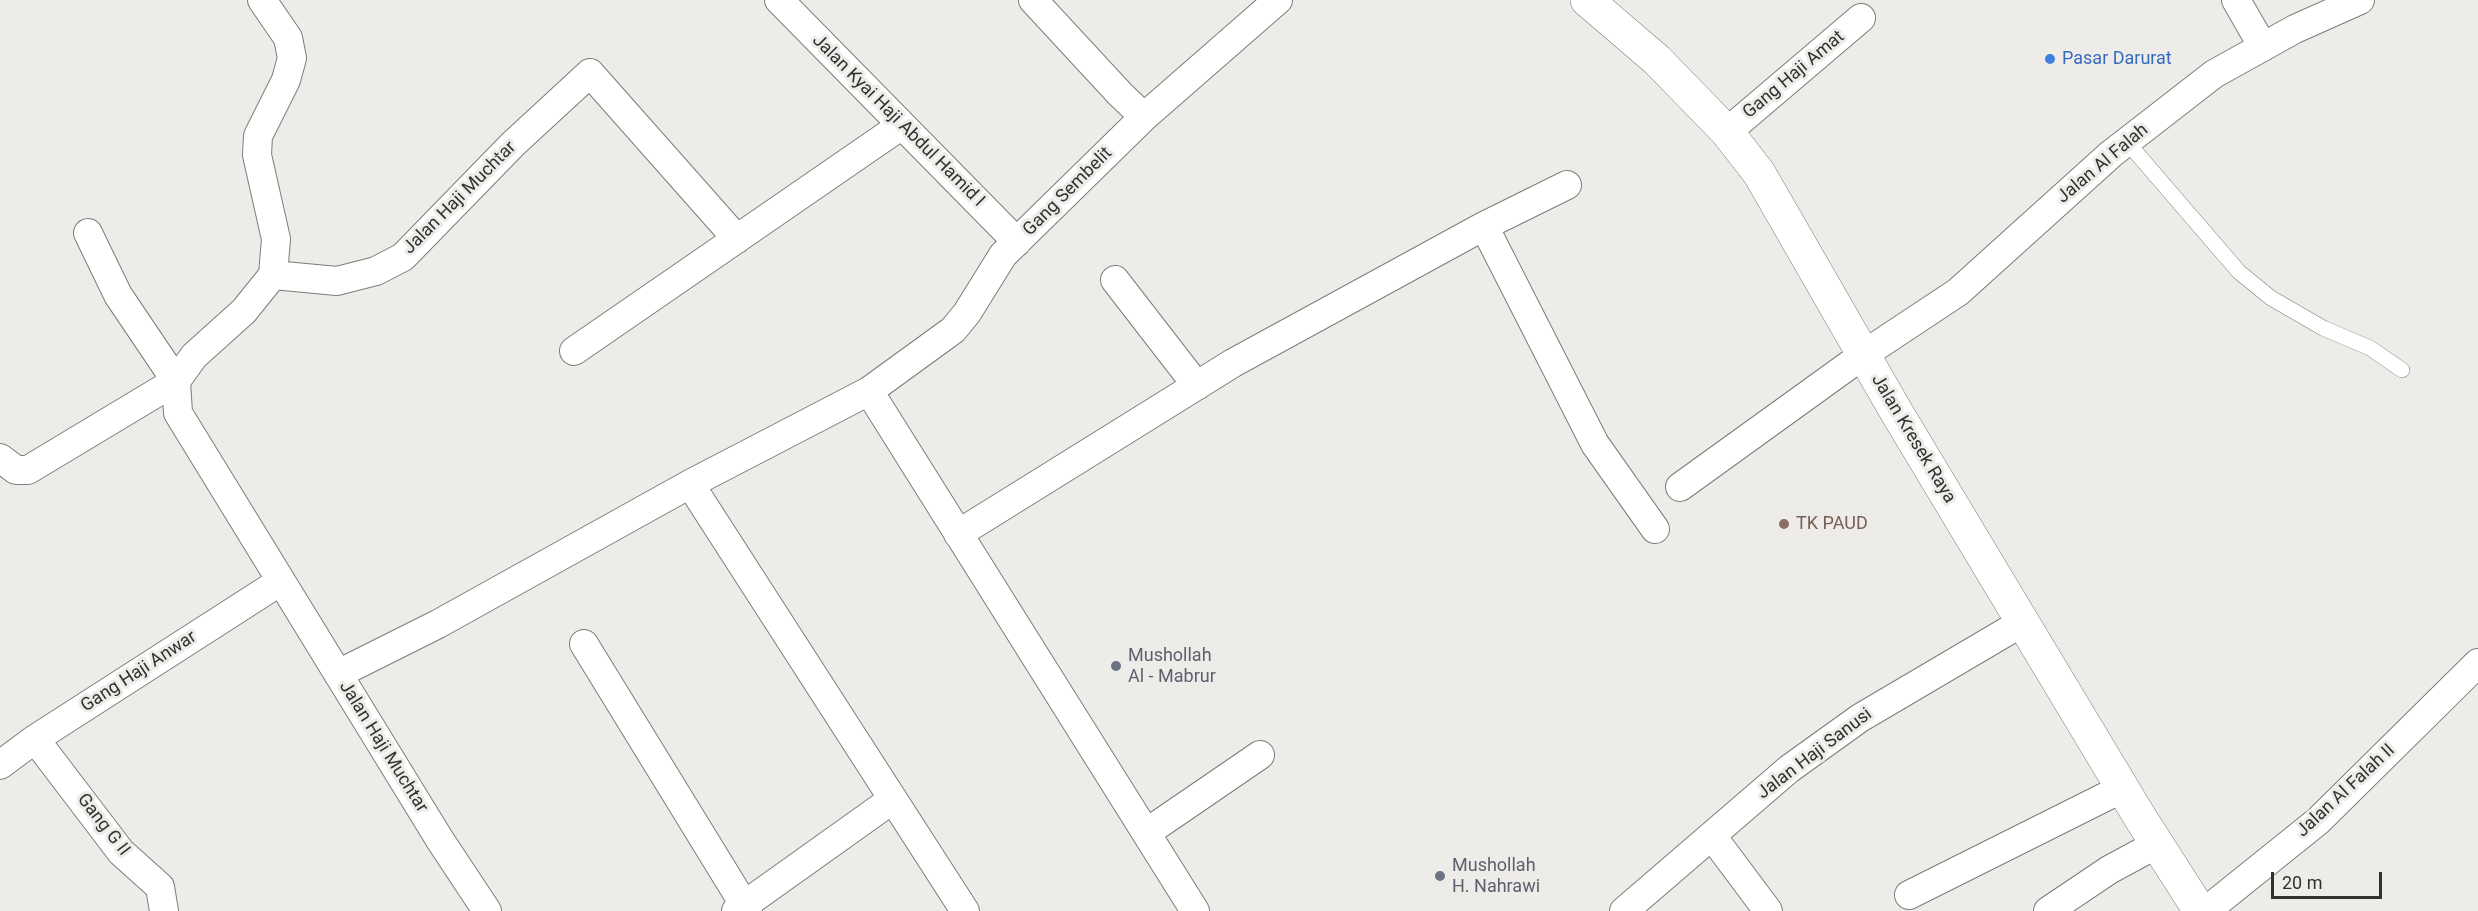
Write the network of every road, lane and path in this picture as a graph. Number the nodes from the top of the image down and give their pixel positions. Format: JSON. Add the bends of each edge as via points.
{"nodes":[{"id":1,"x":262,"y":0,"type":"edge"},
{"id":2,"x":779,"y":0,"type":"edge"},
{"id":3,"x":1033,"y":0,"type":"edge"},
{"id":4,"x":1278,"y":0,"type":"edge"},
{"id":5,"x":1587,"y":0,"type":"edge"},
{"id":6,"x":2236,"y":0,"type":"edge"},
{"id":7,"x":2360,"y":0,"type":"edge"},
{"id":8,"x":2324,"y":7,"type":"edge"},
{"id":9,"x":1861,"y":18,"type":"dead end"},
{"id":10,"x":2263,"y":47,"type":"junction"},
{"id":11,"x":1144,"y":117,"type":"junction"},
{"id":12,"x":902,"y":125,"type":"junction"},
{"id":13,"x":1727,"y":132,"type":"junction"},
{"id":14,"x":2127,"y":142,"type":"junction"},
{"id":15,"x":1567,"y":184,"type":"dead end"},
{"id":16,"x":1484,"y":226,"type":"junction"},
{"id":17,"x":88,"y":233,"type":"dead end"},
{"id":18,"x":737,"y":239,"type":"junction"},
{"id":19,"x":1017,"y":242,"type":"junction"},
{"id":20,"x":273,"y":275,"type":"junction"},
{"id":21,"x":1115,"y":280,"type":"dead end"},
{"id":22,"x":574,"y":351,"type":"dead end"},
{"id":23,"x":1863,"y":355,"type":"junction"},
{"id":24,"x":2402,"y":370,"type":"dead end"},
{"id":25,"x":176,"y":381,"type":"junction"},
{"id":26,"x":1197,"y":386,"type":"junction"},
{"id":27,"x":869,"y":391,"type":"junction"},
{"id":28,"x":0,"y":458,"type":"edge"},
{"id":29,"x":690,"y":484,"type":"junction"},
{"id":30,"x":1680,"y":487,"type":"dead end"},
{"id":31,"x":1655,"y":529,"type":"dead end"},
{"id":32,"x":958,"y":534,"type":"junction"},
{"id":33,"x":280,"y":581,"type":"junction"},
{"id":34,"x":2023,"y":622,"type":"junction"},
{"id":35,"x":584,"y":644,"type":"dead end"},
{"id":36,"x":2478,"y":663,"type":"edge"},
{"id":37,"x":338,"y":674,"type":"junction"},
{"id":38,"x":35,"y":739,"type":"junction"},
{"id":39,"x":1260,"y":755,"type":"dead end"},
{"id":40,"x":0,"y":765,"type":"edge"},
{"id":41,"x":2123,"y":788,"type":"junction"},
{"id":42,"x":893,"y":799,"type":"junction"},
{"id":43,"x":1146,"y":833,"type":"junction"},
{"id":44,"x":1712,"y":836,"type":"junction"},
{"id":45,"x":2157,"y":844,"type":"junction"},
{"id":46,"x":1909,"y":895,"type":"dead end"},
{"id":47,"x":743,"y":909,"type":"edge"},
{"id":48,"x":164,"y":911,"type":"edge"},
{"id":49,"x":487,"y":911,"type":"edge"},
{"id":50,"x":965,"y":911,"type":"edge"},
{"id":51,"x":1195,"y":911,"type":"edge"},
{"id":52,"x":1624,"y":911,"type":"edge"},
{"id":53,"x":1768,"y":911,"type":"edge"},
{"id":54,"x":2048,"y":911,"type":"edge"},
{"id":55,"x":2200,"y":911,"type":"edge"},
{"id":56,"x":2206,"y":911,"type":"edge"}],
"edges":[{"from":1,"to":20,"type":"street","via":[[288,38],[292,58],[286,80],[258,136],[257,155],[276,239]]},
{"from":2,"to":12,"type":"street","name":"Jalan Kyai Haji Abdul Hamid I"},
{"from":3,"to":11,"type":"street"},
{"from":4,"to":11,"type":"street","name":"Gang Sembelit"},
{"from":5,"to":13,"type":"street","name":"Jalan Kresek Raya","via":[[1650,54]]},
{"from":6,"to":10,"type":"street"},
{"from":7,"to":8,"type":"street","name":"Jalan Al Falah"},
{"from":8,"to":10,"type":"street","name":"Jalan Al Falah"},
{"from":9,"to":13,"type":"street","name":"Gang Haji Amat"},
{"from":10,"to":14,"type":"street","name":"Jalan Al Falah","via":[[2214,74]]},
{"from":11,"to":19,"type":"street","name":"Gang Sembelit"},
{"from":12,"to":18,"type":"street"},
{"from":12,"to":19,"type":"street","name":"Jalan Kyai Haji Abdul Hamid I"},
{"from":13,"to":23,"type":"street","name":"Jalan Kresek Raya","via":[[1759,173]]},
{"from":14,"to":23,"type":"street","name":"Jalan Al Falah","via":[[1958,292]]},
{"from":14,"to":24,"type":"lane","via":[[2239,272],[2271,298],[2323,328],[2370,348]]},
{"from":15,"to":16,"type":"street"},
{"from":16,"to":26,"type":"street"},
{"from":16,"to":31,"type":"street","via":[[1594,444]]},
{"from":17,"to":25,"type":"street","via":[[118,295]]},
{"from":18,"to":20,"type":"street","name":"Jalan Haji Muchtar","via":[[590,73],[513,144],[403,257],[376,271],[337,281]]},
{"from":18,"to":22,"type":"street"},
{"from":19,"to":27,"type":"street","name":"Gang Sembelit","via":[[1003,255],[953,330]]},
{"from":20,"to":25,"type":"street","via":[[244,311],[194,356]]},
{"from":21,"to":26,"type":"street"},
{"from":23,"to":30,"type":"street","name":"Jalan Al Falah"},
{"from":23,"to":34,"type":"street","name":"Jalan Kresek Raya"},
{"from":25,"to":28,"type":"street","via":[[28,470],[16,470]]},
{"from":25,"to":33,"type":"street","name":"Jalan Haji Muchtar","via":[[178,413]]},
{"from":26,"to":32,"type":"street"},
{"from":27,"to":29,"type":"street","name":"Gang Sembelit"},
{"from":27,"to":32,"type":"street"},
{"from":29,"to":37,"type":"street","name":"Gang Sembelit","via":[[438,624]]},
{"from":29,"to":42,"type":"street"},
{"from":32,"to":43,"type":"street"},
{"from":33,"to":37,"type":"street","name":"Jalan Haji Muchtar"},
{"from":33,"to":38,"type":"street","name":"Gang Haji Anwar"},
{"from":34,"to":41,"type":"street","name":"Jalan Kresek Raya"},
{"from":34,"to":44,"type":"street","name":"Jalan Haji Sanusi","via":[[1860,718],[1789,769]]},
{"from":35,"to":47,"type":"street"},
{"from":36,"to":56,"type":"street","name":"Jalan Al Falah II","via":[[2318,821]]},
{"from":37,"to":49,"type":"street","name":"Jalan Haji Muchtar"},
{"from":38,"to":40,"type":"street","name":"Gang Haji Anwar"},
{"from":38,"to":48,"type":"street","name":"Gang G II","via":[[121,852],[160,887]]},
{"from":39,"to":43,"type":"street"},
{"from":41,"to":45,"type":"street","name":"Jalan Kresek Raya"},
{"from":41,"to":46,"type":"street"},
{"from":42,"to":47,"type":"street"},
{"from":42,"to":50,"type":"street"},
{"from":43,"to":51,"type":"street"},
{"from":44,"to":52,"type":"street","name":"Jalan Haji Sanusi"},
{"from":44,"to":53,"type":"street"},
{"from":45,"to":54,"type":"street"},
{"from":45,"to":55,"type":"street","name":"Jalan Kresek Raya"}]}
